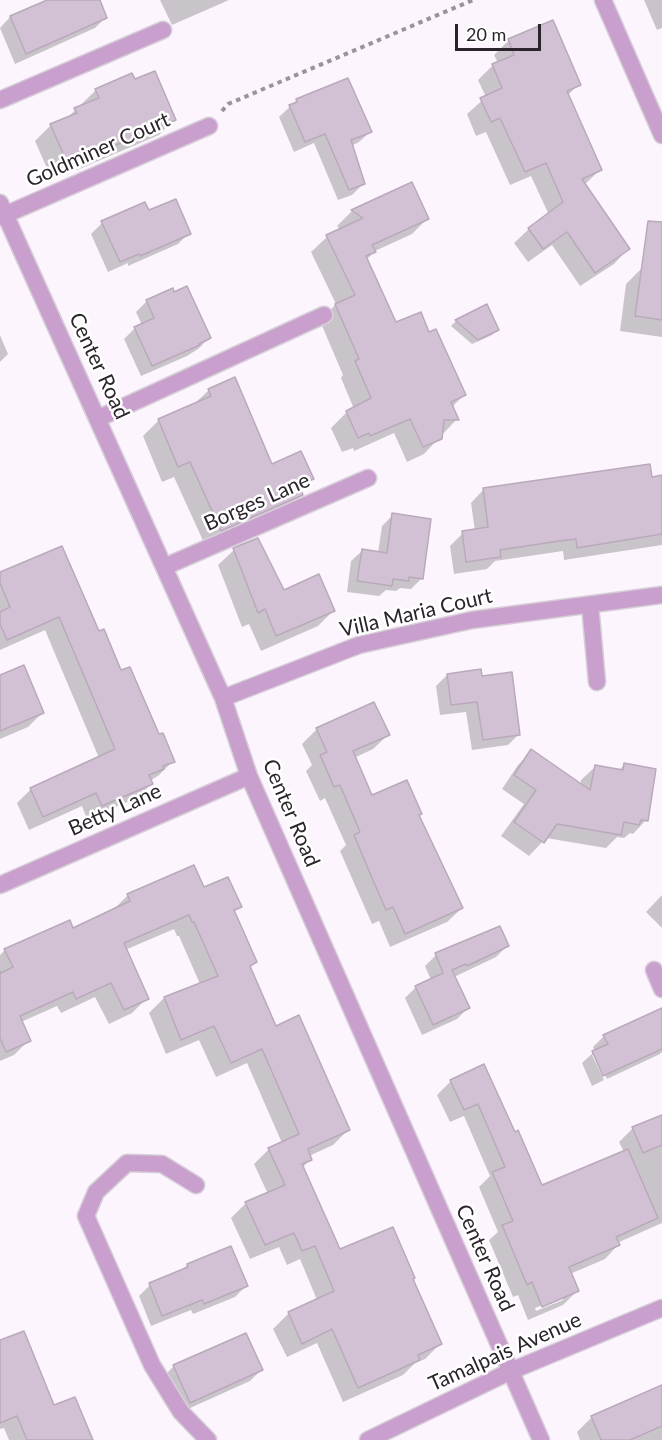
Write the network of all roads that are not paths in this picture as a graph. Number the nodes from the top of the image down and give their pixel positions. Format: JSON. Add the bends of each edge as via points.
{"nodes":[{"id":1,"x":603,"y":0,"type":"edge"},
{"id":2,"x":163,"y":30,"type":"dead end"},
{"id":3,"x":0,"y":100,"type":"edge"},
{"id":4,"x":209,"y":126,"type":"road end"},
{"id":5,"x":662,"y":135,"type":"edge"},
{"id":6,"x":2,"y":212,"type":"edge"},
{"id":7,"x":324,"y":315,"type":"dead end"},
{"id":8,"x":99,"y":418,"type":"junction"},
{"id":9,"x":368,"y":478,"type":"dead end"},
{"id":10,"x":164,"y":567,"type":"junction"},
{"id":11,"x":662,"y":595,"type":"edge"},
{"id":12,"x":590,"y":605,"type":"junction"},
{"id":13,"x":597,"y":682,"type":"dead end"},
{"id":14,"x":223,"y":698,"type":"junction"},
{"id":15,"x":249,"y":776,"type":"junction"},
{"id":16,"x":0,"y":885,"type":"edge"},
{"id":17,"x":654,"y":970,"type":"dead end"},
{"id":18,"x":662,"y":989,"type":"edge"},
{"id":19,"x":196,"y":1185,"type":"dead end"},
{"id":20,"x":662,"y":1308,"type":"edge"},
{"id":21,"x":511,"y":1371,"type":"junction"},
{"id":22,"x":208,"y":1440,"type":"edge"},
{"id":23,"x":368,"y":1440,"type":"edge"},
{"id":24,"x":541,"y":1440,"type":"edge"}],
"edges":[{"from":1,"to":5,"type":"street"},
{"from":2,"to":3,"type":"street"},
{"from":4,"to":6,"type":"street","name":"Goldminer Court"},
{"from":6,"to":8,"type":"street","name":"Center Road"},
{"from":7,"to":8,"type":"street"},
{"from":8,"to":10,"type":"street","name":"Center Road"},
{"from":9,"to":10,"type":"street","name":"Borges Lane"},
{"from":10,"to":14,"type":"street","name":"Center Road"},
{"from":11,"to":12,"type":"street","name":"Villa Maria Court"},
{"from":12,"to":13,"type":"street"},
{"from":12,"to":14,"type":"street","name":"Villa Maria Court","via":[[472,620],[359,645]]},
{"from":14,"to":15,"type":"street","name":"Center Road"},
{"from":15,"to":16,"type":"street","name":"Betty Lane"},
{"from":15,"to":21,"type":"street","name":"Center Road"},
{"from":17,"to":18,"type":"street"},
{"from":19,"to":22,"type":"street","via":[[162,1164],[127,1163],[96,1192],[86,1216],[152,1365],[181,1412]]},
{"from":20,"to":21,"type":"street","name":"Tamalpais Avenue"},
{"from":21,"to":23,"type":"street","name":"Tamalpais Avenue"},
{"from":21,"to":24,"type":"street","name":"Center Road"}]}
